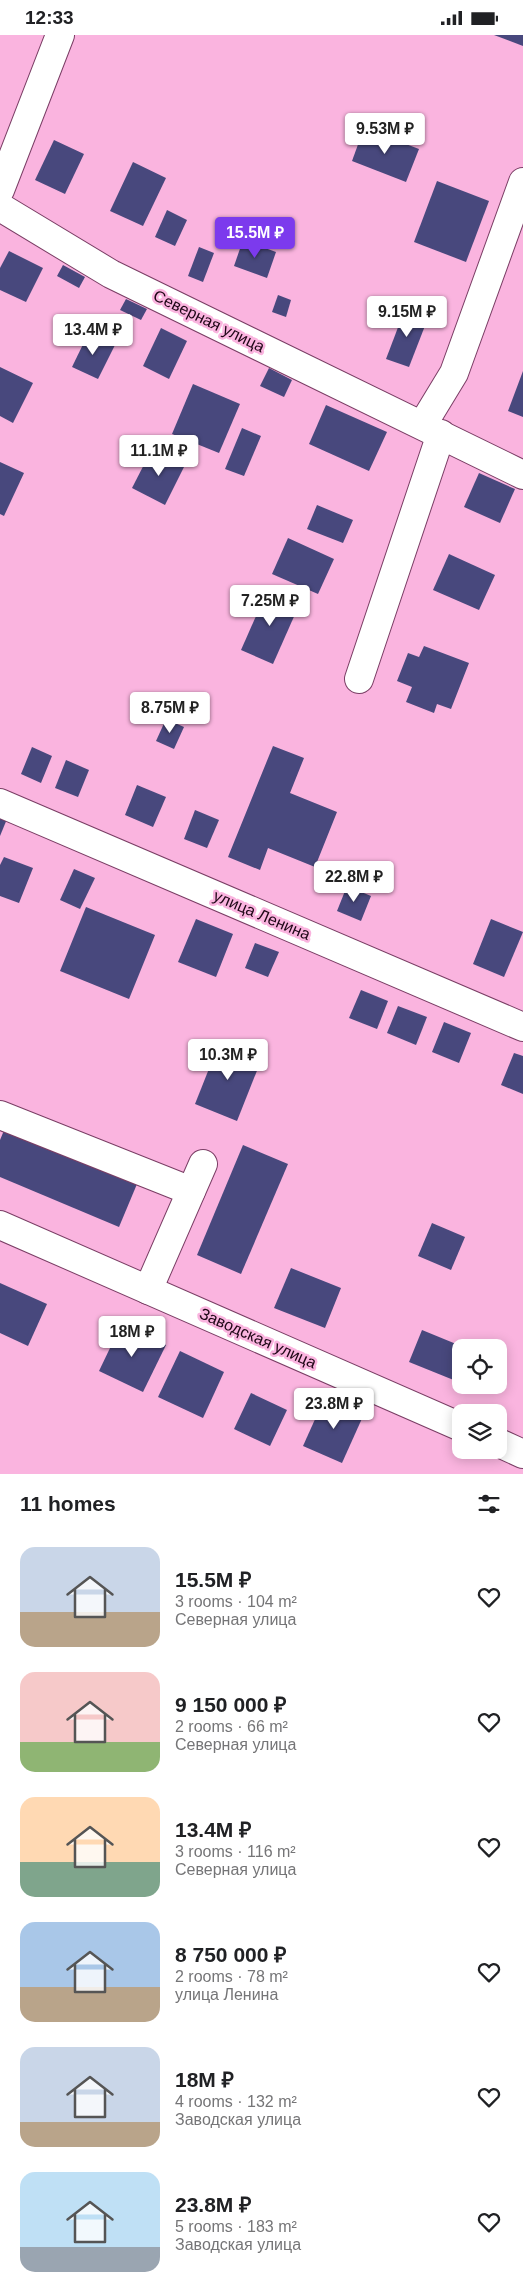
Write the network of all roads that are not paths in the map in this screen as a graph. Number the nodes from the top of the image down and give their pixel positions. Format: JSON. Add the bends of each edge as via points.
{"nodes":[{"id":1,"x":60,"y":35,"type":"edge"},
{"id":2,"x":523,"y":183,"type":"edge"},
{"id":3,"x":0,"y":191,"type":"edge"},
{"id":4,"x":0,"y":207,"type":"edge"},
{"id":5,"x":432,"y":429,"type":"junction"},
{"id":6,"x":523,"y":475,"type":"edge"},
{"id":7,"x":359,"y":679,"type":"dead end"},
{"id":8,"x":0,"y":803,"type":"edge"},
{"id":9,"x":523,"y":1027,"type":"edge"},
{"id":10,"x":0,"y":1115,"type":"edge"},
{"id":11,"x":203,"y":1165,"type":"dead end"},
{"id":12,"x":191,"y":1191,"type":"junction"},
{"id":13,"x":0,"y":1225,"type":"edge"},
{"id":14,"x":148,"y":1290,"type":"junction"},
{"id":15,"x":452,"y":1423,"type":"edge"},
{"id":16,"x":507,"y":1447,"type":"edge"},
{"id":17,"x":523,"y":1454,"type":"edge"}],
"edges":[{"from":1,"to":3,"type":"street"},
{"from":2,"to":5,"type":"street"},
{"from":4,"to":5,"type":"street","name":"Северная улица","via":[[111,273]]},
{"from":5,"to":6,"type":"street","name":"Северная улица"},
{"from":5,"to":7,"type":"street"},
{"from":8,"to":9,"type":"street","name":"улица Ленина"},
{"from":10,"to":12,"type":"street"},
{"from":11,"to":12,"type":"street"},
{"from":12,"to":14,"type":"street"},
{"from":13,"to":14,"type":"street","name":"Заводская улица"},
{"from":14,"to":15,"type":"street","name":"Заводская улица"},
{"from":16,"to":17,"type":"street"}]}
